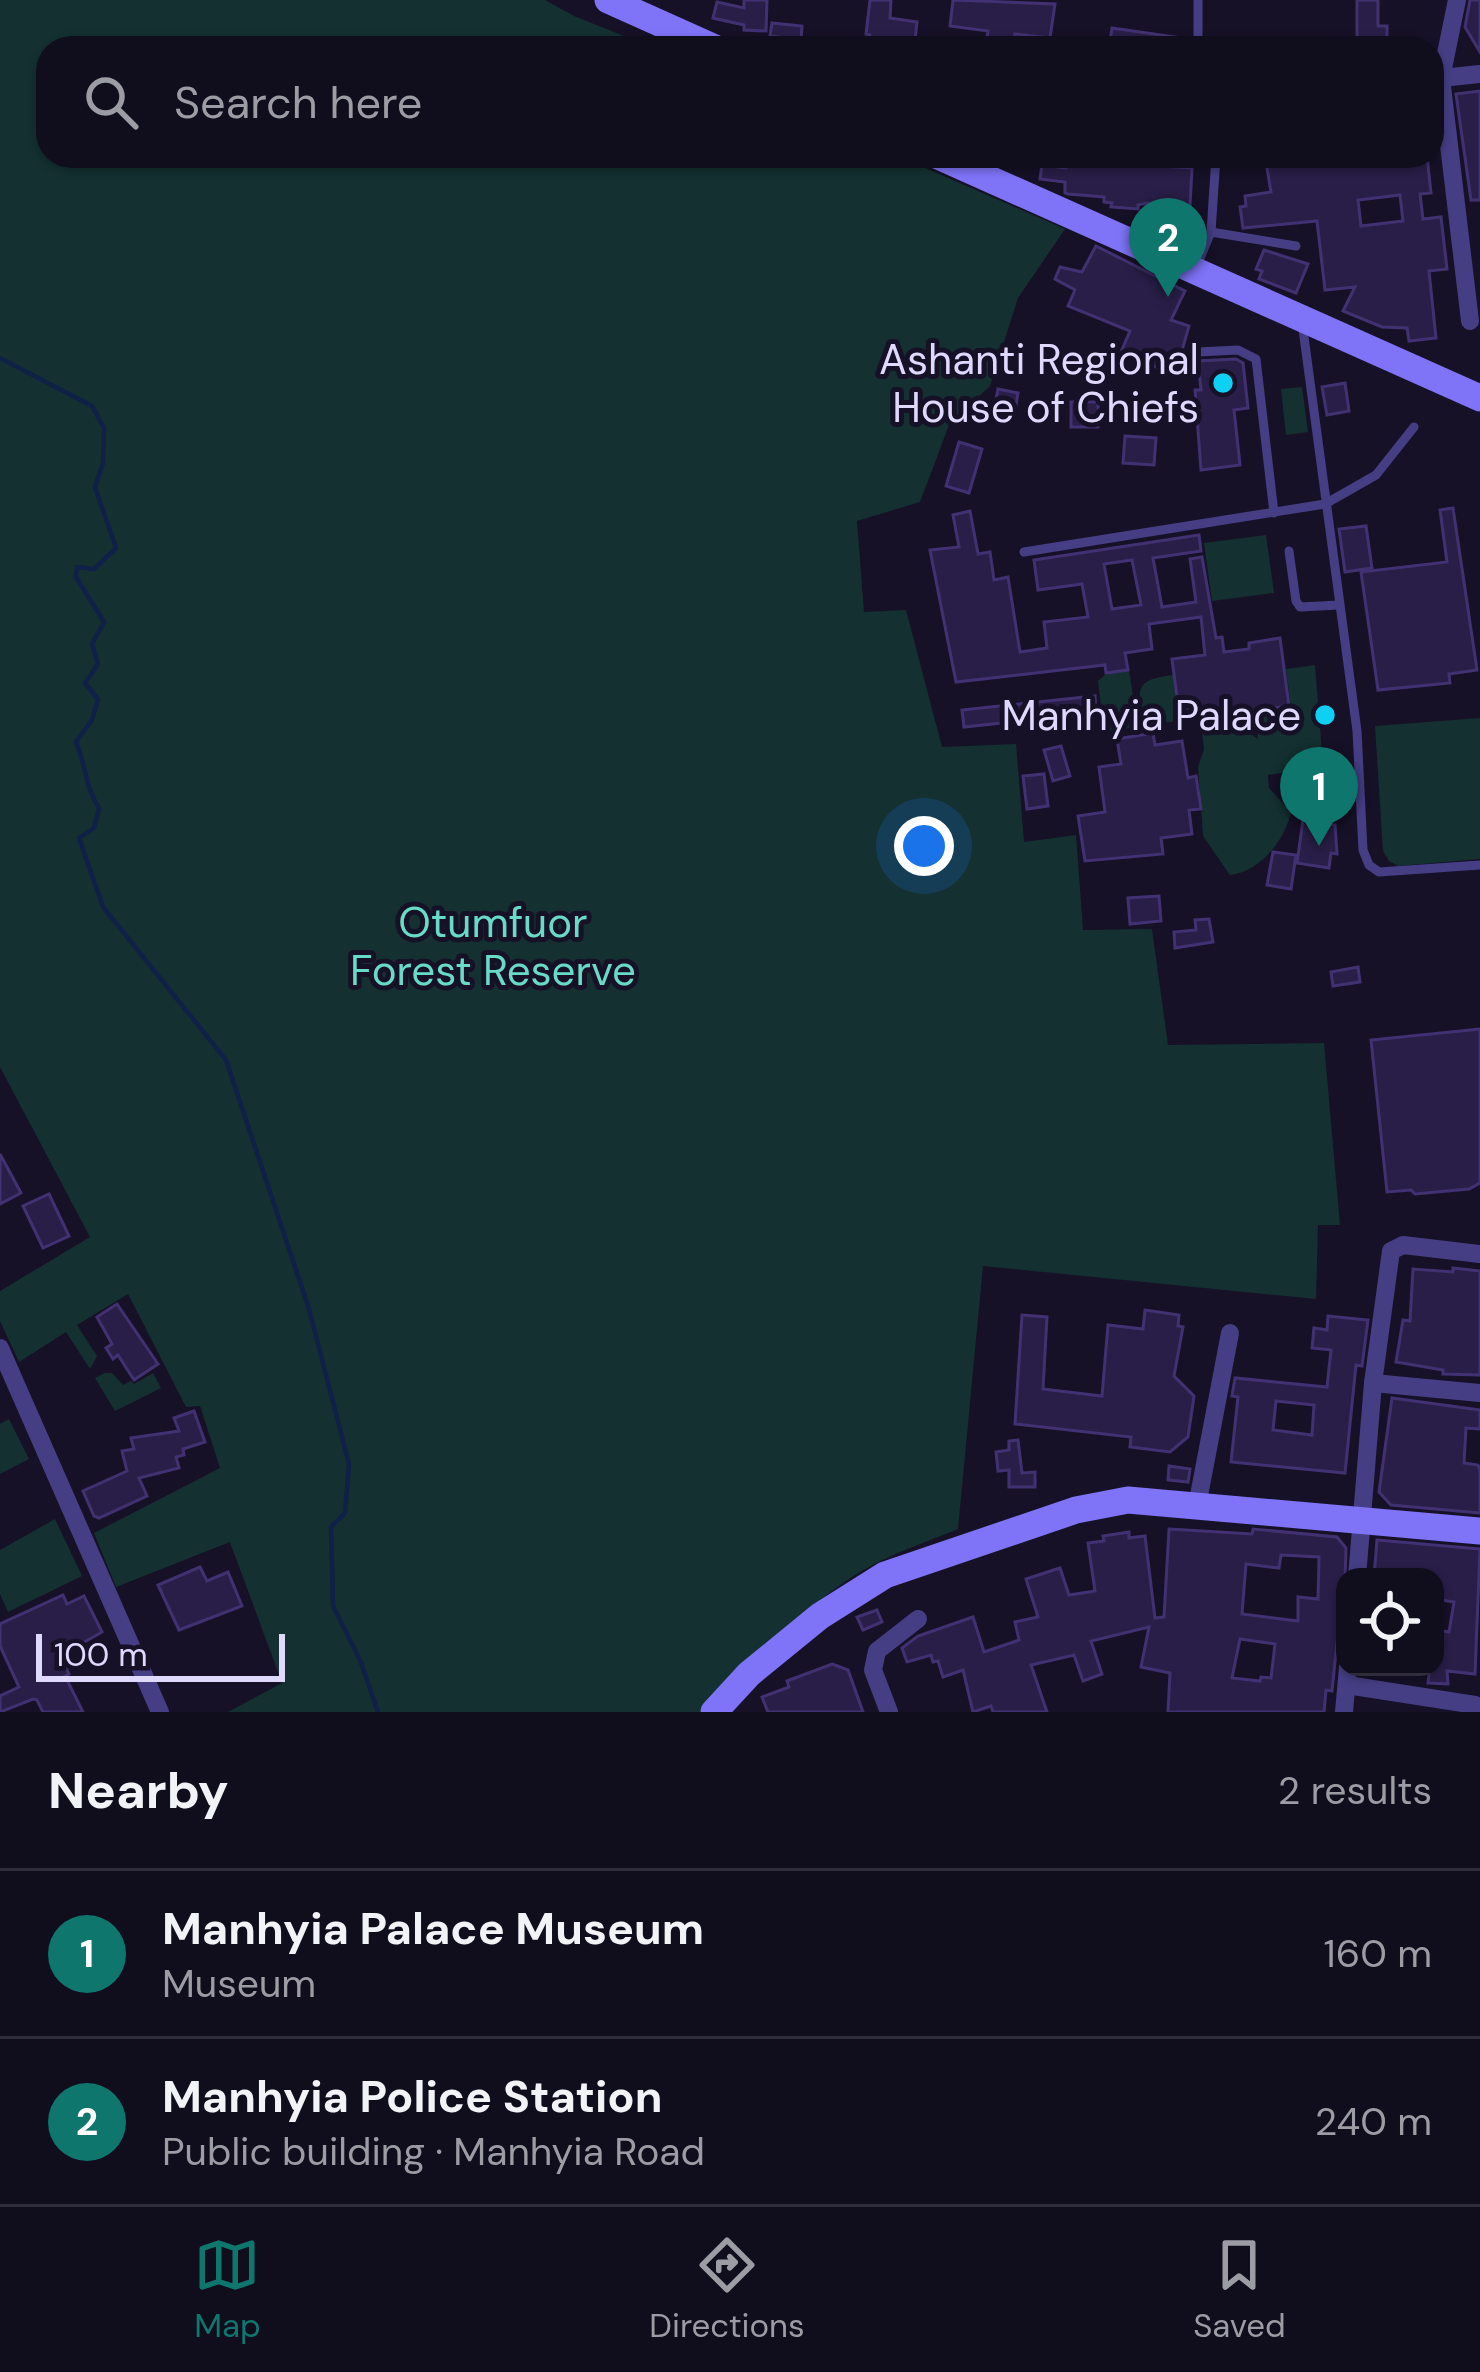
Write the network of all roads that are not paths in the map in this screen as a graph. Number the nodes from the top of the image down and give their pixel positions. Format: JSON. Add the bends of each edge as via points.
{"nodes":[{"id":1,"x":608,"y":0,"type":"edge"},
{"id":2,"x":662,"y":0,"type":"edge"},
{"id":3,"x":1198,"y":0,"type":"edge"},
{"id":4,"x":1457,"y":0,"type":"edge"},
{"id":5,"x":690,"y":36,"type":"edge"},
{"id":6,"x":700,"y":36,"type":"edge"},
{"id":7,"x":1198,"y":36,"type":"edge"},
{"id":8,"x":1444,"y":48,"type":"edge"},
{"id":9,"x":1480,"y":74,"type":"edge"},
{"id":10,"x":1444,"y":77,"type":"edge"},
{"id":11,"x":1444,"y":135,"type":"edge"},
{"id":12,"x":965,"y":168,"type":"edge"},
{"id":13,"x":1215,"y":168,"type":"edge"},
{"id":14,"x":1211,"y":232,"type":"junction"},
{"id":15,"x":1296,"y":246,"type":"dead end"},
{"id":16,"x":1195,"y":270,"type":"junction"},
{"id":17,"x":1301,"y":316,"type":"junction"},
{"id":18,"x":1470,"y":321,"type":"dead end"},
{"id":19,"x":1198,"y":352,"type":"dead end"},
{"id":20,"x":1480,"y":398,"type":"edge"},
{"id":21,"x":1414,"y":427,"type":"dead end"},
{"id":22,"x":1325,"y":504,"type":"junction"},
{"id":23,"x":1274,"y":513,"type":"junction"},
{"id":24,"x":1289,"y":551,"type":"dead end"},
{"id":25,"x":1024,"y":552,"type":"dead end"},
{"id":26,"x":1340,"y":605,"type":"junction"},
{"id":27,"x":1480,"y":865,"type":"edge"},
{"id":28,"x":1480,"y":1254,"type":"edge"},
{"id":29,"x":1230,"y":1333,"type":"dead end"},
{"id":30,"x":0,"y":1348,"type":"edge"},
{"id":31,"x":1373,"y":1383,"type":"junction"},
{"id":32,"x":1480,"y":1394,"type":"edge"},
{"id":33,"x":1197,"y":1506,"type":"junction"},
{"id":34,"x":1362,"y":1520,"type":"junction"},
{"id":35,"x":1480,"y":1531,"type":"edge"},
{"id":36,"x":1358,"y":1568,"type":"edge"},
{"id":37,"x":918,"y":1619,"type":"dead end"},
{"id":38,"x":1348,"y":1676,"type":"edge"},
{"id":39,"x":1475,"y":1705,"type":"dead end"},
{"id":40,"x":160,"y":1712,"type":"edge"},
{"id":41,"x":714,"y":1712,"type":"edge"},
{"id":42,"x":889,"y":1712,"type":"edge"},
{"id":43,"x":1344,"y":1712,"type":"edge"}],
"edges":[{"from":1,"to":5,"type":"street"},
{"from":2,"to":6,"type":"street"},
{"from":3,"to":7,"type":"lane"},
{"from":4,"to":8,"type":"street"},
{"from":9,"to":10,"type":"street"},
{"from":11,"to":18,"type":"street"},
{"from":12,"to":16,"type":"street"},
{"from":13,"to":14,"type":"lane"},
{"from":14,"to":15,"type":"lane"},
{"from":14,"to":16,"type":"lane"},
{"from":16,"to":17,"type":"street"},
{"from":17,"to":20,"type":"street"},
{"from":17,"to":22,"type":"lane"},
{"from":19,"to":23,"type":"lane","via":[[1238,350],[1256,359]]},
{"from":21,"to":22,"type":"lane","via":[[1376,475]]},
{"from":22,"to":23,"type":"lane"},
{"from":22,"to":26,"type":"lane"},
{"from":23,"to":25,"type":"lane"},
{"from":24,"to":26,"type":"lane","via":[[1300,607]]},
{"from":26,"to":27,"type":"lane","via":[[1369,865],[1379,872]]},
{"from":28,"to":31,"type":"street","via":[[1403,1245],[1391,1251]]},
{"from":29,"to":33,"type":"street"},
{"from":30,"to":40,"type":"street"},
{"from":31,"to":32,"type":"street"},
{"from":31,"to":34,"type":"street"},
{"from":33,"to":34,"type":"street"},
{"from":33,"to":41,"type":"street","via":[[1128,1500],[1076,1510],[885,1575],[820,1616]]},
{"from":34,"to":35,"type":"street"},
{"from":34,"to":36,"type":"street"},
{"from":37,"to":42,"type":"street","via":[[877,1651],[873,1670]]},
{"from":38,"to":39,"type":"street"},
{"from":38,"to":43,"type":"street"}]}
